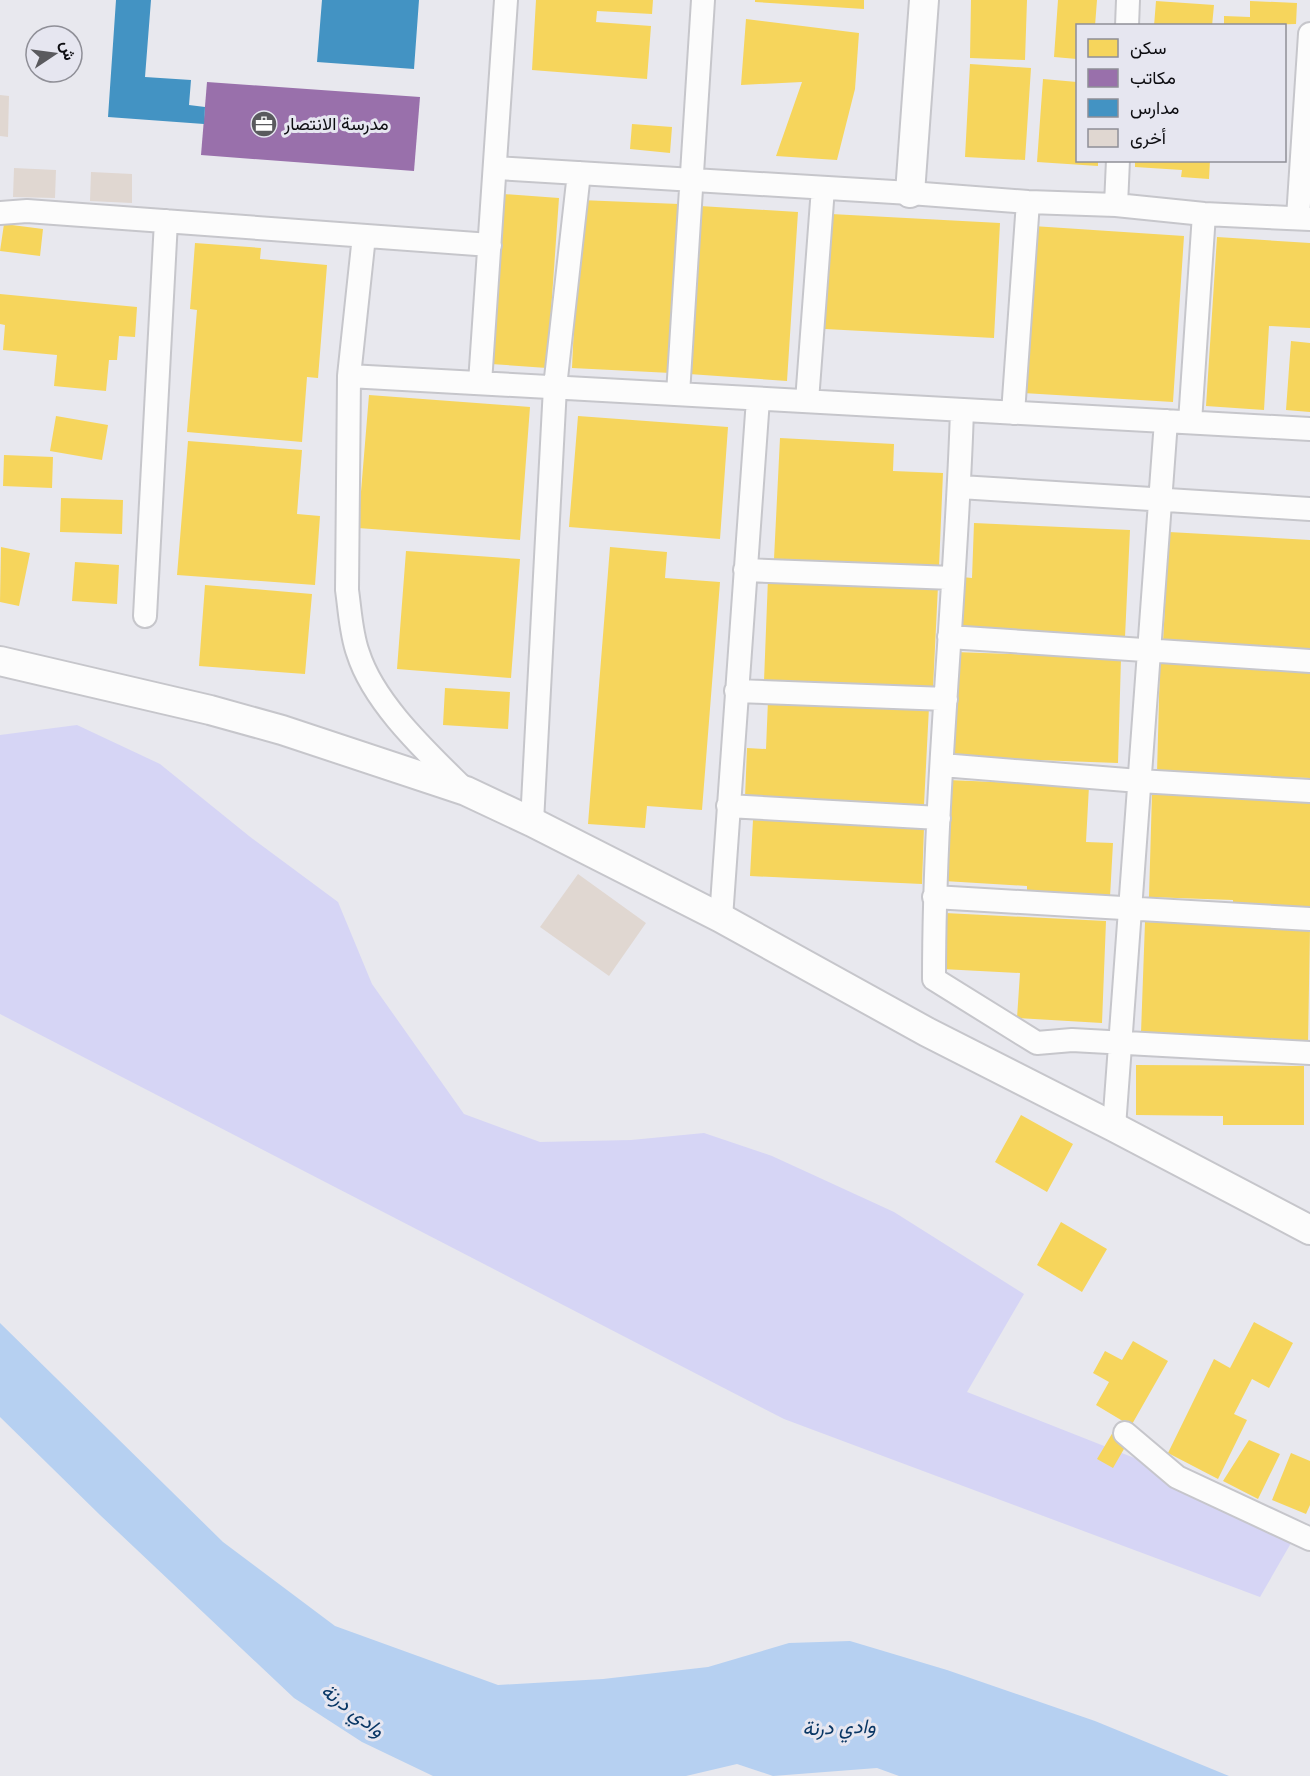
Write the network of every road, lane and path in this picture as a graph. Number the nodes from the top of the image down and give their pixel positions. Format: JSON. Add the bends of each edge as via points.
{"nodes":[{"id":1,"x":506,"y":0,"type":"edge"},
{"id":2,"x":703,"y":0,"type":"edge"},
{"id":3,"x":924,"y":0,"type":"edge"},
{"id":4,"x":1128,"y":0,"type":"edge"},
{"id":5,"x":1127,"y":24,"type":"edge"},
{"id":6,"x":1310,"y":34,"type":"edge"},
{"id":7,"x":1118,"y":162,"type":"edge"},
{"id":8,"x":496,"y":168,"type":"junction"},
{"id":9,"x":579,"y":173,"type":"junction"},
{"id":10,"x":692,"y":180,"type":"junction"},
{"id":11,"x":823,"y":188,"type":"junction"},
{"id":12,"x":910,"y":193,"type":"junction"},
{"id":13,"x":1028,"y":202,"type":"junction"},
{"id":14,"x":1116,"y":205,"type":"junction"},
{"id":15,"x":0,"y":213,"type":"edge"},
{"id":16,"x":1204,"y":214,"type":"junction"},
{"id":17,"x":1304,"y":219,"type":"edge"},
{"id":18,"x":166,"y":221,"type":"junction"},
{"id":19,"x":364,"y":236,"type":"junction"},
{"id":20,"x":490,"y":245,"type":"junction"},
{"id":21,"x":349,"y":376,"type":"junction"},
{"id":22,"x":480,"y":383,"type":"junction"},
{"id":23,"x":555,"y":387,"type":"junction"},
{"id":24,"x":678,"y":394,"type":"junction"},
{"id":25,"x":758,"y":399,"type":"junction"},
{"id":26,"x":807,"y":401,"type":"junction"},
{"id":27,"x":962,"y":410,"type":"junction"},
{"id":28,"x":1013,"y":413,"type":"junction"},
{"id":29,"x":1166,"y":421,"type":"junction"},
{"id":30,"x":1190,"y":422,"type":"junction"},
{"id":31,"x":1310,"y":429,"type":"edge"},
{"id":32,"x":960,"y":487,"type":"junction"},
{"id":33,"x":1160,"y":500,"type":"junction"},
{"id":34,"x":1310,"y":509,"type":"edge"},
{"id":35,"x":745,"y":570,"type":"junction"},
{"id":36,"x":953,"y":578,"type":"junction"},
{"id":37,"x":145,"y":616,"type":"dead end"},
{"id":38,"x":949,"y":637,"type":"junction"},
{"id":39,"x":1149,"y":651,"type":"junction"},
{"id":40,"x":0,"y":661,"type":"edge"},
{"id":41,"x":1310,"y":661,"type":"edge"},
{"id":42,"x":736,"y":691,"type":"junction"},
{"id":43,"x":946,"y":699,"type":"junction"},
{"id":44,"x":942,"y":765,"type":"junction"},
{"id":45,"x":1139,"y":781,"type":"junction"},
{"id":46,"x":466,"y":791,"type":"junction"},
{"id":47,"x":1310,"y":791,"type":"edge"},
{"id":48,"x":728,"y":806,"type":"junction"},
{"id":49,"x":939,"y":818,"type":"junction"},
{"id":50,"x":532,"y":822,"type":"junction"},
{"id":51,"x":934,"y":897,"type":"junction"},
{"id":52,"x":1130,"y":908,"type":"junction"},
{"id":53,"x":721,"y":918,"type":"junction"},
{"id":54,"x":1310,"y":919,"type":"edge"},
{"id":55,"x":1119,"y":1042,"type":"junction"},
{"id":56,"x":1310,"y":1053,"type":"edge"},
{"id":57,"x":1114,"y":1127,"type":"junction"},
{"id":58,"x":1310,"y":1230,"type":"edge"},
{"id":59,"x":1125,"y":1433,"type":"dead end"},
{"id":60,"x":1310,"y":1539,"type":"edge"}],
"edges":[{"from":1,"to":8,"type":"street"},
{"from":2,"to":10,"type":"street"},
{"from":3,"to":12,"type":"street"},
{"from":4,"to":5,"type":"street"},
{"from":6,"to":17,"type":"street"},
{"from":7,"to":14,"type":"street"},
{"from":8,"to":9,"type":"street"},
{"from":8,"to":20,"type":"street"},
{"from":9,"to":10,"type":"street"},
{"from":9,"to":23,"type":"street"},
{"from":10,"to":11,"type":"street"},
{"from":10,"to":24,"type":"street"},
{"from":11,"to":12,"type":"street"},
{"from":11,"to":26,"type":"street"},
{"from":12,"to":13,"type":"street"},
{"from":13,"to":14,"type":"street"},
{"from":13,"to":28,"type":"street"},
{"from":14,"to":16,"type":"street"},
{"from":15,"to":18,"type":"street","via":[[27,211]]},
{"from":16,"to":17,"type":"street"},
{"from":16,"to":30,"type":"street"},
{"from":18,"to":19,"type":"street"},
{"from":18,"to":37,"type":"street"},
{"from":19,"to":20,"type":"street"},
{"from":19,"to":21,"type":"street"},
{"from":20,"to":22,"type":"street"},
{"from":21,"to":22,"type":"street"},
{"from":21,"to":46,"type":"street","via":[[346,590],[358,654],[376,690],[412,737]]},
{"from":22,"to":23,"type":"street"},
{"from":23,"to":24,"type":"street"},
{"from":23,"to":50,"type":"street"},
{"from":24,"to":25,"type":"street"},
{"from":25,"to":26,"type":"street"},
{"from":25,"to":35,"type":"street"},
{"from":26,"to":27,"type":"street"},
{"from":27,"to":28,"type":"street"},
{"from":27,"to":32,"type":"street"},
{"from":28,"to":29,"type":"street"},
{"from":29,"to":30,"type":"street"},
{"from":29,"to":33,"type":"street"},
{"from":30,"to":31,"type":"street"},
{"from":32,"to":33,"type":"street"},
{"from":32,"to":36,"type":"street"},
{"from":33,"to":34,"type":"street"},
{"from":33,"to":39,"type":"street"},
{"from":35,"to":36,"type":"street"},
{"from":35,"to":42,"type":"street"},
{"from":36,"to":38,"type":"street"},
{"from":38,"to":39,"type":"street"},
{"from":38,"to":43,"type":"street"},
{"from":39,"to":41,"type":"street"},
{"from":39,"to":45,"type":"street"},
{"from":40,"to":46,"type":"street","via":[[282,730]]},
{"from":42,"to":43,"type":"street"},
{"from":42,"to":48,"type":"street"},
{"from":43,"to":44,"type":"street"},
{"from":44,"to":45,"type":"street"},
{"from":44,"to":49,"type":"street"},
{"from":45,"to":47,"type":"street"},
{"from":45,"to":52,"type":"street"},
{"from":46,"to":50,"type":"street"},
{"from":48,"to":49,"type":"street"},
{"from":48,"to":53,"type":"street"},
{"from":49,"to":51,"type":"street"},
{"from":50,"to":53,"type":"street"},
{"from":51,"to":52,"type":"street"},
{"from":51,"to":55,"type":"street","via":[[934,979],[1037,1043]]},
{"from":52,"to":54,"type":"street"},
{"from":52,"to":55,"type":"street"},
{"from":53,"to":57,"type":"street","via":[[927,1032]]},
{"from":55,"to":56,"type":"street"},
{"from":55,"to":57,"type":"street"},
{"from":57,"to":58,"type":"street"},
{"from":59,"to":60,"type":"street","via":[[1177,1477]]}]}
